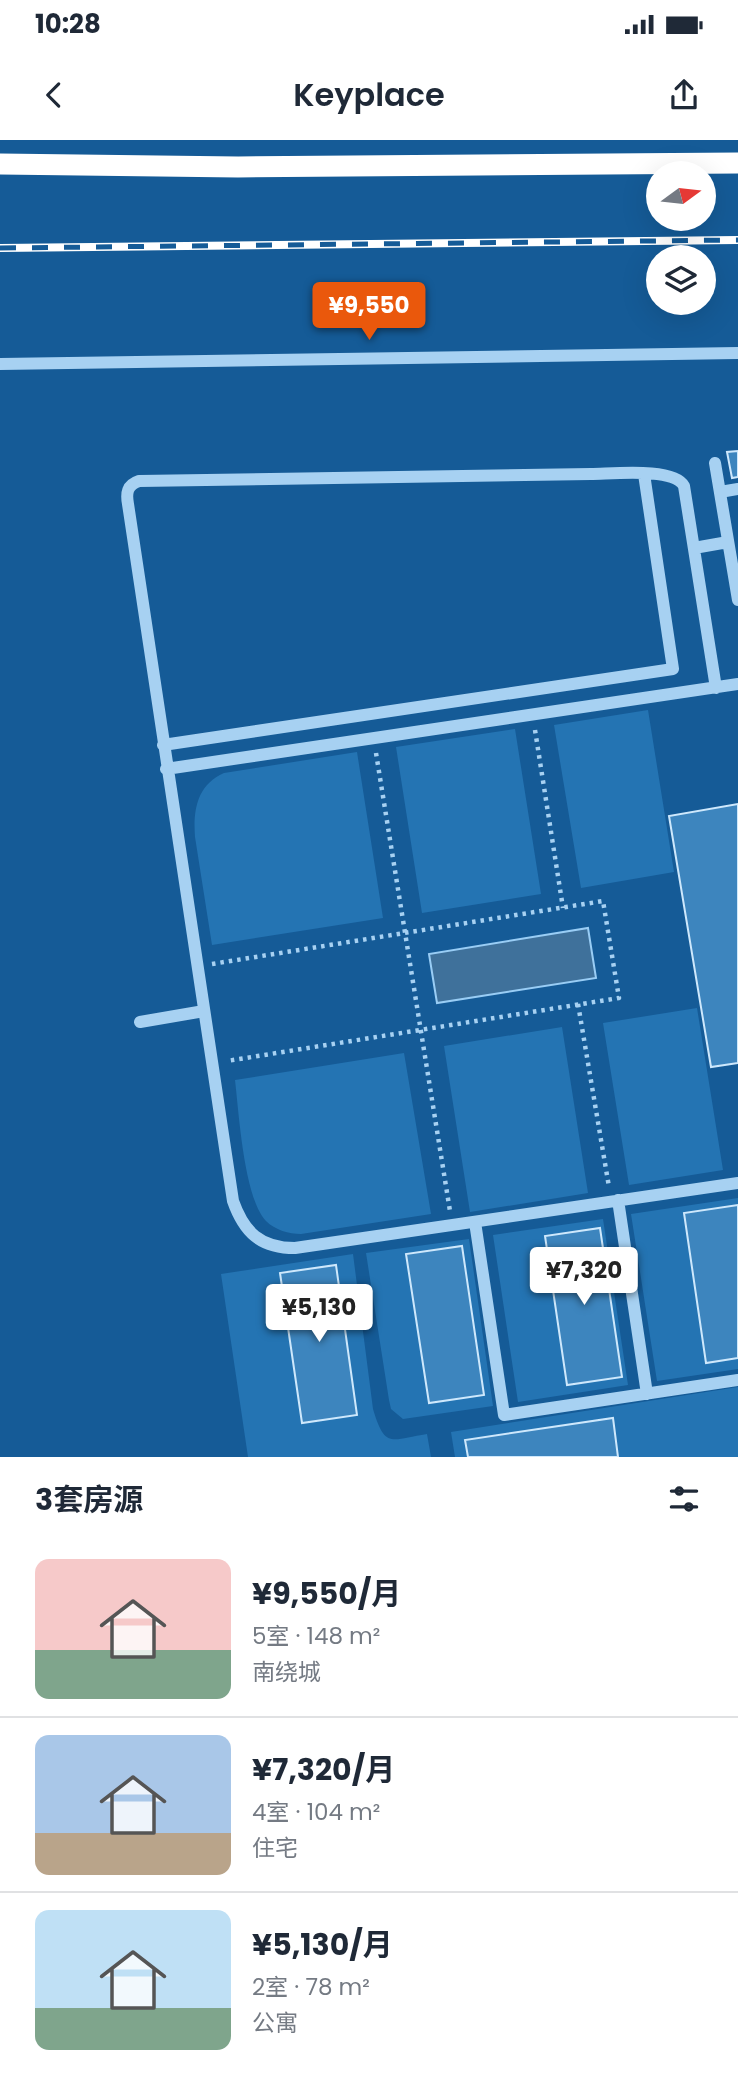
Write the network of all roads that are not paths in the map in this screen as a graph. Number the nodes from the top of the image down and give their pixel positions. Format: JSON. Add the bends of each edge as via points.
{"nodes":[{"id":1,"x":738,"y":163,"type":"edge"},
{"id":2,"x":0,"y":164,"type":"edge"},
{"id":3,"x":738,"y":353,"type":"edge"},
{"id":4,"x":0,"y":364,"type":"edge"},
{"id":5,"x":715,"y":463,"type":"dead end"},
{"id":6,"x":644,"y":474,"type":"junction"},
{"id":7,"x":738,"y":489,"type":"edge"},
{"id":8,"x":720,"y":492,"type":"junction"},
{"id":9,"x":728,"y":542,"type":"junction"},
{"id":10,"x":694,"y":548,"type":"junction"},
{"id":11,"x":738,"y":600,"type":"edge"},
{"id":12,"x":738,"y":684,"type":"edge"},
{"id":13,"x":716,"y":688,"type":"junction"},
{"id":14,"x":163,"y":745,"type":"junction"},
{"id":15,"x":166,"y":769,"type":"junction"},
{"id":16,"x":204,"y":1011,"type":"junction"},
{"id":17,"x":140,"y":1022,"type":"dead end"},
{"id":18,"x":738,"y":1183,"type":"edge"},
{"id":19,"x":615,"y":1201,"type":"junction"},
{"id":20,"x":475,"y":1222,"type":"junction"},
{"id":21,"x":738,"y":1380,"type":"edge"},
{"id":22,"x":647,"y":1394,"type":"junction"}],
"edges":[{"from":1,"to":2,"type":"highway"},
{"from":3,"to":4,"type":"street"},
{"from":5,"to":8,"type":"street"},
{"from":6,"to":10,"type":"street","via":[[664,474],[682,481]]},
{"from":6,"to":14,"type":"street","via":[[673,669]]},
{"from":6,"to":14,"type":"street","via":[[132,484],[126,496]]},
{"from":7,"to":8,"type":"street"},
{"from":8,"to":9,"type":"street"},
{"from":9,"to":10,"type":"street"},
{"from":9,"to":11,"type":"street"},
{"from":10,"to":13,"type":"street"},
{"from":12,"to":13,"type":"street"},
{"from":13,"to":15,"type":"street"},
{"from":14,"to":15,"type":"street"},
{"from":15,"to":16,"type":"street"},
{"from":16,"to":17,"type":"street"},
{"from":16,"to":20,"type":"street","via":[[233,1201],[247,1229],[258,1239],[279,1248],[295,1248]]},
{"from":18,"to":19,"type":"street"},
{"from":19,"to":20,"type":"street"},
{"from":19,"to":22,"type":"street"},
{"from":20,"to":22,"type":"street","via":[[504,1415]]},
{"from":21,"to":22,"type":"street"}]}
